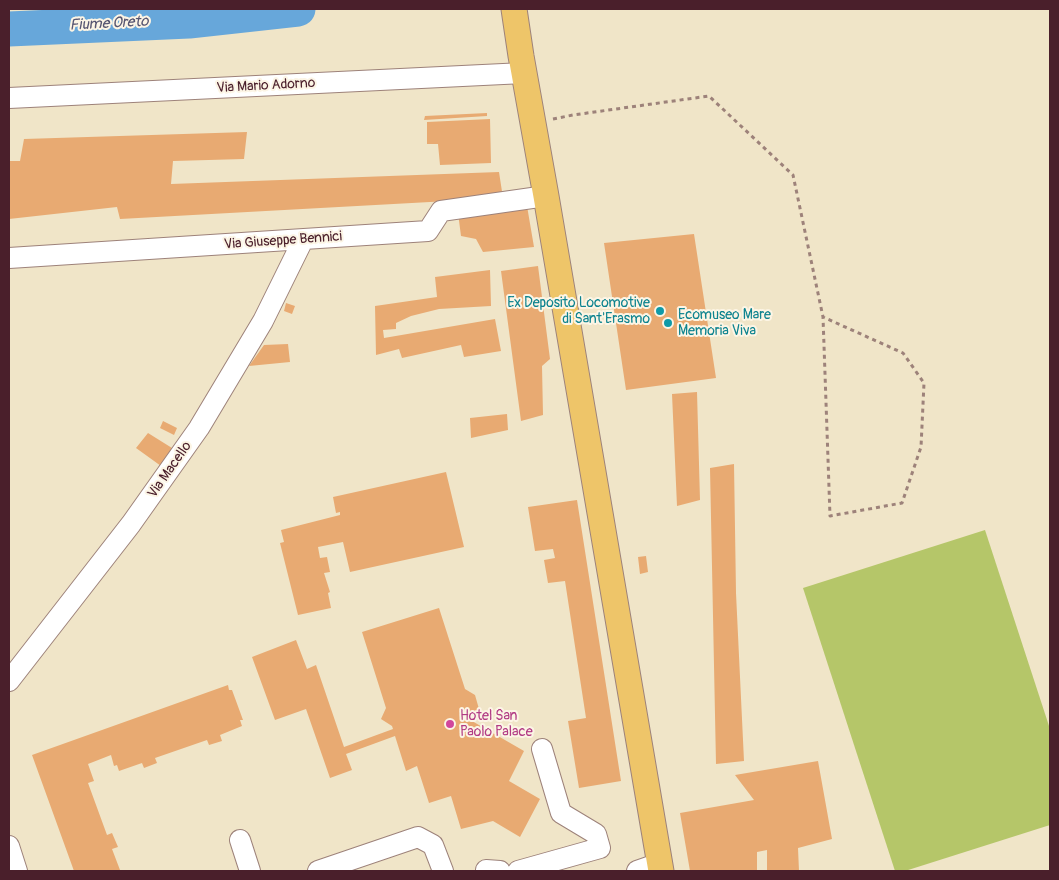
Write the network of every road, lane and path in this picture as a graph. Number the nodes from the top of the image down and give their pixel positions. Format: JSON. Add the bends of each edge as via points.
{"nodes":[{"id":1,"x":514,"y":9,"type":"edge"},
{"id":2,"x":522,"y":64,"type":"junction"},
{"id":3,"x":9,"y":98,"type":"edge"},
{"id":4,"x":533,"y":124,"type":"junction"},
{"id":5,"x":546,"y":196,"type":"junction"},
{"id":6,"x":303,"y":240,"type":"junction"},
{"id":7,"x":9,"y":258,"type":"edge"},
{"id":8,"x":823,"y":317,"type":"junction"},
{"id":9,"x":9,"y":681,"type":"edge"},
{"id":10,"x":542,"y":749,"type":"dead end"},
{"id":11,"x":240,"y":840,"type":"dead end"},
{"id":12,"x":9,"y":846,"type":"edge"},
{"id":13,"x":653,"y":868,"type":"edge"},
{"id":14,"x":17,"y":871,"type":"edge"},
{"id":15,"x":250,"y":871,"type":"edge"},
{"id":16,"x":318,"y":871,"type":"edge"},
{"id":17,"x":443,"y":871,"type":"edge"},
{"id":18,"x":518,"y":871,"type":"edge"}],
"edges":[{"from":1,"to":2,"type":"main road"},
{"from":2,"to":3,"type":"street","name":"Via Mario Adorno"},
{"from":2,"to":4,"type":"main road"},
{"from":4,"to":5,"type":"main road"},
{"from":4,"to":8,"type":"path","via":[[572,115],[709,96],[793,175]]},
{"from":5,"to":6,"type":"street","name":"Via Giuseppe Bennici","via":[[441,211],[428,231]]},
{"from":5,"to":13,"type":"main road"},
{"from":6,"to":7,"type":"street","name":"Via Giuseppe Bennici"},
{"from":6,"to":9,"type":"street","name":"Via Macello","via":[[263,321],[199,428],[131,524]]},
{"from":8,"to":8,"type":"path","via":[[830,516],[902,503],[922,447],[924,384],[903,353]]},
{"from":10,"to":18,"type":"street","via":[[561,813],[596,834],[600,848]]},
{"from":11,"to":15,"type":"street"},
{"from":12,"to":14,"type":"street"},
{"from":16,"to":17,"type":"street","via":[[418,836],[433,845]]}]}
